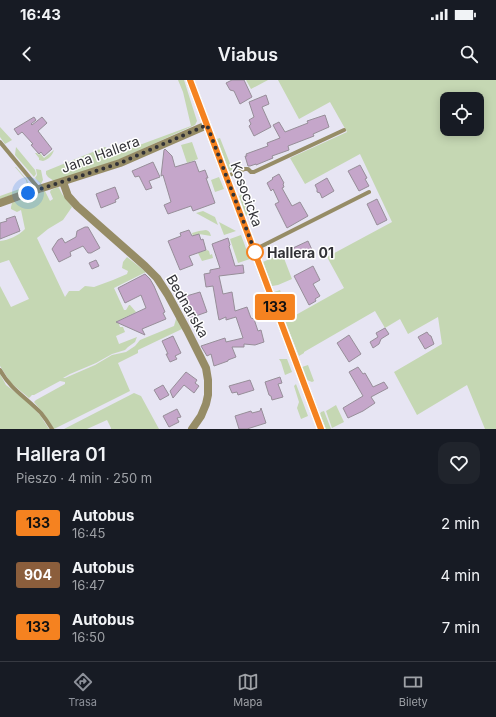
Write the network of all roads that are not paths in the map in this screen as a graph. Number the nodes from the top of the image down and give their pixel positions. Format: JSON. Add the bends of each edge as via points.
{"nodes":[{"id":1,"x":190,"y":80,"type":"edge"},
{"id":2,"x":207,"y":125,"type":"junction"},
{"id":3,"x":344,"y":130,"type":"dead end"},
{"id":4,"x":0,"y":142,"type":"edge"},
{"id":5,"x":227,"y":176,"type":"junction"},
{"id":6,"x":63,"y":182,"type":"junction"},
{"id":7,"x":40,"y":189,"type":"junction"},
{"id":8,"x":369,"y":192,"type":"dead end"},
{"id":9,"x":0,"y":203,"type":"edge"},
{"id":10,"x":254,"y":250,"type":"junction"},
{"id":11,"x":0,"y":370,"type":"edge"},
{"id":12,"x":52,"y":429,"type":"edge"},
{"id":13,"x":192,"y":429,"type":"edge"},
{"id":14,"x":321,"y":429,"type":"edge"}],
"edges":[{"from":1,"to":2,"type":"street","name":"Kosocicka"},
{"from":2,"to":5,"type":"street","name":"Kosocicka"},
{"from":2,"to":6,"type":"street","name":"Jana Hallera","via":[[120,163]]},
{"from":3,"to":5,"type":"lane","via":[[254,172],[245,169]]},
{"from":4,"to":7,"type":"lane"},
{"from":5,"to":10,"type":"street","name":"Kosocicka"},
{"from":6,"to":7,"type":"street","name":"Jana Hallera"},
{"from":6,"to":13,"type":"street","name":"Bednarska","via":[[68,196],[77,206],[157,278],[187,330],[206,368],[208,380],[206,404]]},
{"from":7,"to":9,"type":"street","name":"Jana Hallera"},
{"from":8,"to":10,"type":"lane"},
{"from":10,"to":14,"type":"street","name":"Kosocicka"},
{"from":11,"to":12,"type":"lane","via":[[13,388],[42,414]]}]}
